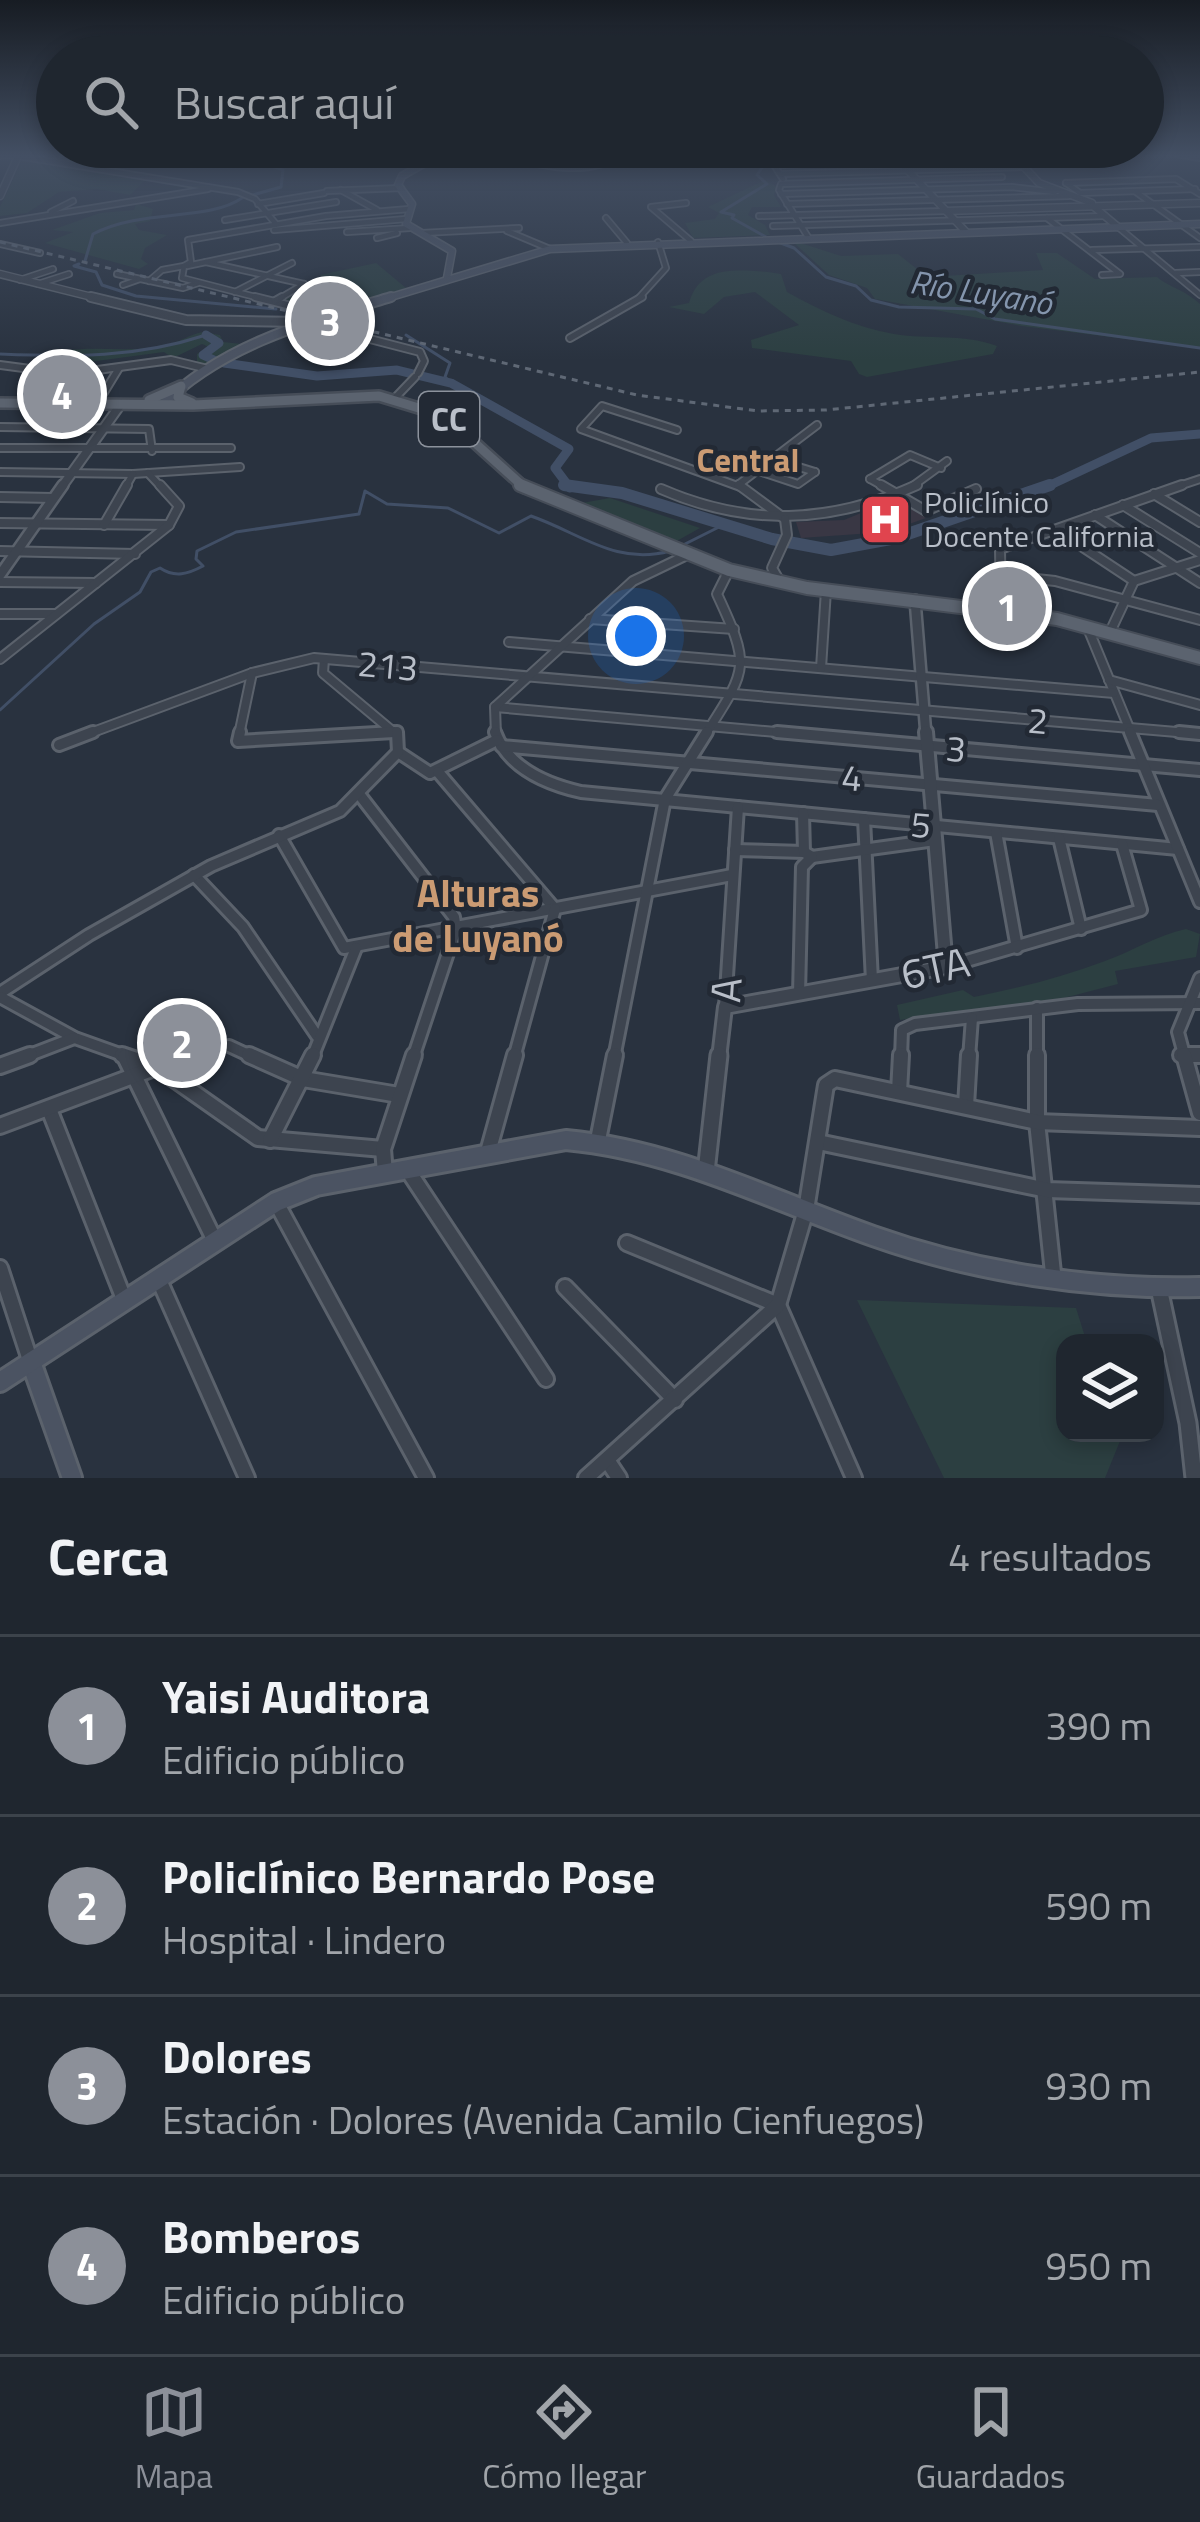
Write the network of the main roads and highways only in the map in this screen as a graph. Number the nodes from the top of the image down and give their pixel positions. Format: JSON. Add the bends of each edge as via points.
{"nodes":[{"id":1,"x":412,"y":223,"type":"edge"},
{"id":2,"x":1200,"y":224,"type":"edge"},
{"id":3,"x":447,"y":278,"type":"junction"},
{"id":4,"x":181,"y":386,"type":"junction"},
{"id":5,"x":6,"y":403,"type":"edge"},
{"id":6,"x":125,"y":404,"type":"junction"},
{"id":7,"x":162,"y":404,"type":"junction"},
{"id":8,"x":197,"y":404,"type":"junction"},
{"id":9,"x":1200,"y":658,"type":"edge"},
{"id":10,"x":1200,"y":1287,"type":"edge"},
{"id":11,"x":31,"y":1362,"type":"junction"},
{"id":12,"x":0,"y":1382,"type":"edge"},
{"id":13,"x":72,"y":1478,"type":"edge"}],
"edges":[{"from":1,"to":3,"type":"main road","via":[[452,251]]},
{"from":2,"to":3,"type":"main road","via":[[627,243],[550,249]]},
{"from":3,"to":4,"type":"main road","via":[[303,322]]},
{"from":4,"to":6,"type":"main road"},
{"from":4,"to":7,"type":"main road"},
{"from":4,"to":8,"type":"main road","via":[[179,398]]},
{"from":5,"to":6,"type":"main road","number":"CC"},
{"from":6,"to":7,"type":"main road","number":"CC"},
{"from":7,"to":8,"type":"main road","number":"CC"},
{"from":8,"to":9,"type":"main road","number":"CC","via":[[395,398],[446,416],[535,495],[729,571],[1001,610]]},
{"from":10,"to":11,"type":"main road","via":[[1160,1288],[916,1251],[706,1173],[598,1140],[566,1140],[316,1186],[276,1202]]},
{"from":11,"to":12,"type":"main road"},
{"from":11,"to":13,"type":"main road"}]}
